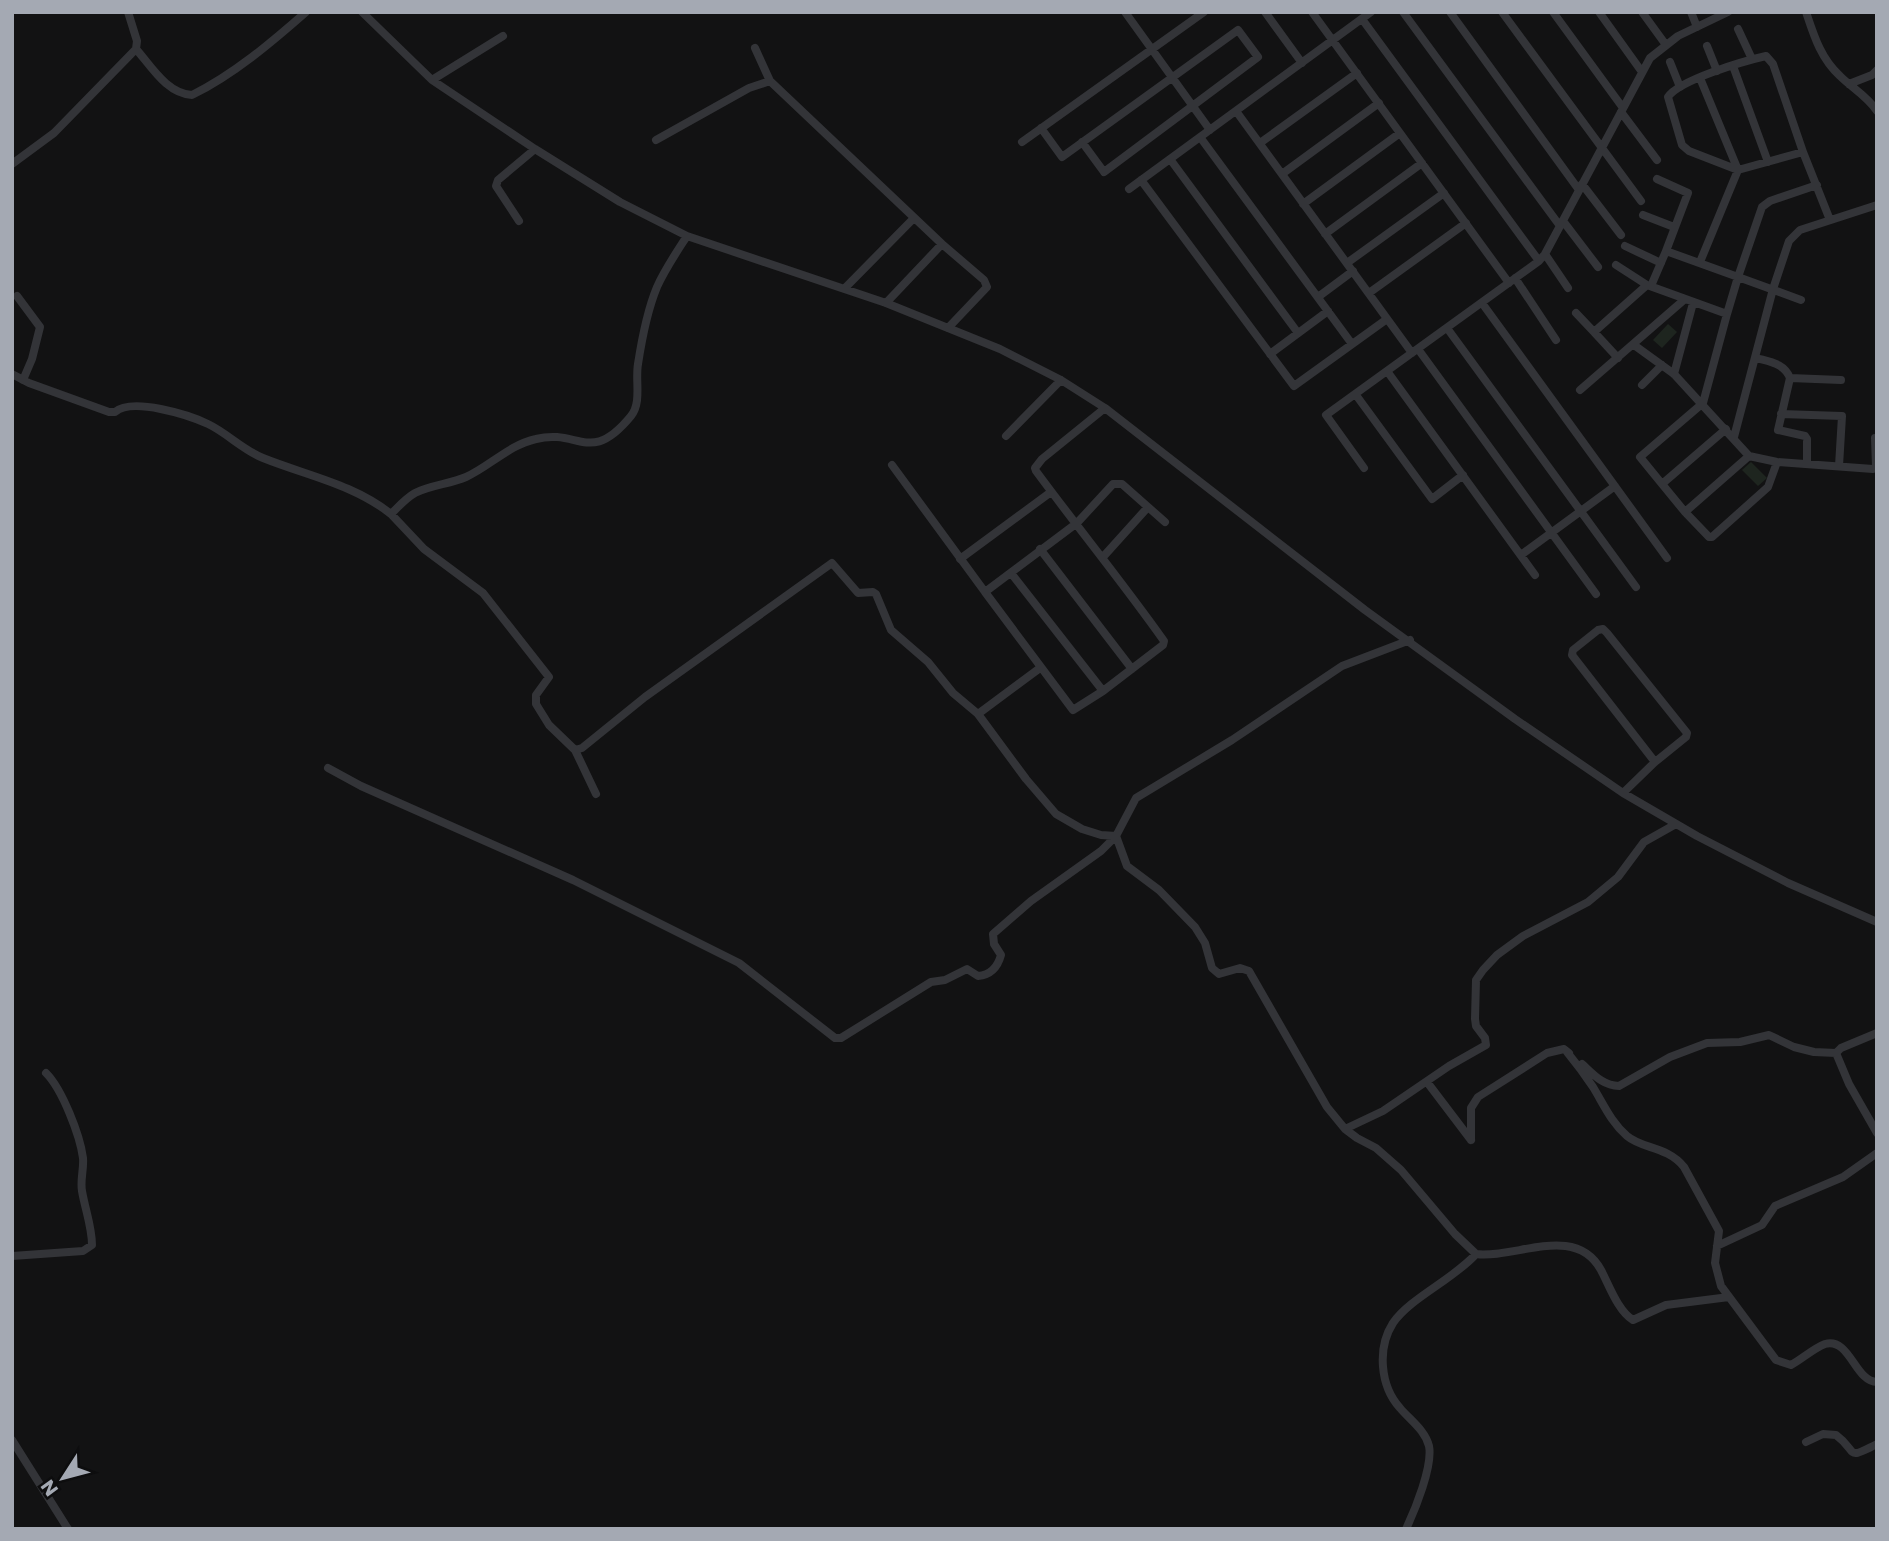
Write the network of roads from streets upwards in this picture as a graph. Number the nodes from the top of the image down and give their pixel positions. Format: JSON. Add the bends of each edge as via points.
{"nodes":[{"id":1,"x":128,"y":12,"type":"edge"},
{"id":2,"x":306,"y":12,"type":"edge"},
{"id":3,"x":362,"y":12,"type":"edge"},
{"id":4,"x":1125,"y":12,"type":"edge"},
{"id":5,"x":1204,"y":12,"type":"edge"},
{"id":6,"x":1265,"y":12,"type":"edge"},
{"id":7,"x":1312,"y":12,"type":"edge"},
{"id":8,"x":1371,"y":12,"type":"edge"},
{"id":9,"x":1403,"y":12,"type":"edge"},
{"id":10,"x":1450,"y":12,"type":"edge"},
{"id":11,"x":1502,"y":12,"type":"edge"},
{"id":12,"x":1553,"y":12,"type":"edge"},
{"id":13,"x":1599,"y":12,"type":"edge"},
{"id":14,"x":1642,"y":12,"type":"edge"},
{"id":15,"x":1691,"y":12,"type":"edge"},
{"id":16,"x":1728,"y":12,"type":"edge"},
{"id":17,"x":1806,"y":12,"type":"edge"},
{"id":18,"x":1362,"y":19,"type":"junction"},
{"id":19,"x":1697,"y":27,"type":"junction"},
{"id":20,"x":1738,"y":29,"type":"dead end"},
{"id":21,"x":503,"y":36,"type":"dead end"},
{"id":22,"x":1333,"y":40,"type":"junction"},
{"id":23,"x":1666,"y":46,"type":"junction"},
{"id":24,"x":1707,"y":46,"type":"dead end"},
{"id":25,"x":755,"y":48,"type":"dead end"},
{"id":26,"x":136,"y":49,"type":"junction"},
{"id":27,"x":1152,"y":49,"type":"junction"},
{"id":28,"x":1752,"y":59,"type":"junction"},
{"id":29,"x":1670,"y":62,"type":"dead end"},
{"id":30,"x":1302,"y":63,"type":"junction"},
{"id":31,"x":1733,"y":66,"type":"junction"},
{"id":32,"x":1877,"y":70,"type":"edge"},
{"id":33,"x":1717,"y":71,"type":"junction"},
{"id":34,"x":1642,"y":72,"type":"junction"},
{"id":35,"x":1357,"y":73,"type":"junction"},
{"id":36,"x":1172,"y":78,"type":"junction"},
{"id":37,"x":1700,"y":78,"type":"junction"},
{"id":38,"x":432,"y":80,"type":"junction"},
{"id":39,"x":770,"y":81,"type":"junction"},
{"id":40,"x":1849,"y":84,"type":"junction"},
{"id":41,"x":1680,"y":87,"type":"junction"},
{"id":42,"x":1379,"y":103,"type":"junction"},
{"id":43,"x":1193,"y":106,"type":"junction"},
{"id":44,"x":1622,"y":110,"type":"junction"},
{"id":45,"x":1236,"y":111,"type":"junction"},
{"id":46,"x":1877,"y":111,"type":"edge"},
{"id":47,"x":1041,"y":128,"type":"junction"},
{"id":48,"x":1210,"y":130,"type":"junction"},
{"id":49,"x":1400,"y":133,"type":"junction"},
{"id":50,"x":1200,"y":137,"type":"junction"},
{"id":51,"x":656,"y":140,"type":"dead end"},
{"id":52,"x":1022,"y":142,"type":"dead end"},
{"id":53,"x":1082,"y":142,"type":"junction"},
{"id":54,"x":1260,"y":144,"type":"junction"},
{"id":55,"x":1601,"y":148,"type":"junction"},
{"id":56,"x":535,"y":149,"type":"junction"},
{"id":57,"x":1803,"y":152,"type":"junction"},
{"id":58,"x":1170,"y":159,"type":"junction"},
{"id":59,"x":1657,"y":160,"type":"dead end"},
{"id":60,"x":1768,"y":162,"type":"junction"},
{"id":61,"x":1422,"y":163,"type":"junction"},
{"id":62,"x":12,"y":164,"type":"edge"},
{"id":63,"x":1738,"y":170,"type":"junction"},
{"id":64,"x":1282,"y":174,"type":"junction"},
{"id":65,"x":1657,"y":179,"type":"dead end"},
{"id":66,"x":1141,"y":180,"type":"junction"},
{"id":67,"x":1816,"y":186,"type":"junction"},
{"id":68,"x":1581,"y":187,"type":"junction"},
{"id":69,"x":1129,"y":189,"type":"dead end"},
{"id":70,"x":1444,"y":193,"type":"junction"},
{"id":71,"x":1641,"y":201,"type":"dead end"},
{"id":72,"x":1303,"y":204,"type":"junction"},
{"id":73,"x":1877,"y":205,"type":"edge"},
{"id":74,"x":1643,"y":215,"type":"dead end"},
{"id":75,"x":914,"y":218,"type":"junction"},
{"id":76,"x":1830,"y":220,"type":"junction"},
{"id":77,"x":519,"y":221,"type":"dead end"},
{"id":78,"x":1466,"y":223,"type":"junction"},
{"id":79,"x":1561,"y":224,"type":"junction"},
{"id":80,"x":1674,"y":227,"type":"junction"},
{"id":81,"x":1325,"y":234,"type":"junction"},
{"id":82,"x":1621,"y":235,"type":"dead end"},
{"id":83,"x":687,"y":236,"type":"junction"},
{"id":84,"x":942,"y":244,"type":"junction"},
{"id":85,"x":1625,"y":246,"type":"dead end"},
{"id":86,"x":1666,"y":251,"type":"junction"},
{"id":87,"x":1542,"y":258,"type":"junction"},
{"id":88,"x":1700,"y":262,"type":"junction"},
{"id":89,"x":1347,"y":263,"type":"junction"},
{"id":90,"x":1661,"y":263,"type":"junction"},
{"id":91,"x":1616,"y":265,"type":"dead end"},
{"id":92,"x":1598,"y":267,"type":"dead end"},
{"id":93,"x":1353,"y":271,"type":"junction"},
{"id":94,"x":1738,"y":277,"type":"junction"},
{"id":95,"x":1512,"y":280,"type":"junction"},
{"id":96,"x":1649,"y":286,"type":"junction"},
{"id":97,"x":845,"y":288,"type":"junction"},
{"id":98,"x":1568,"y":288,"type":"dead end"},
{"id":99,"x":1773,"y":289,"type":"junction"},
{"id":100,"x":1369,"y":293,"type":"junction"},
{"id":101,"x":16,"y":294,"type":"edge"},
{"id":102,"x":1318,"y":298,"type":"junction"},
{"id":103,"x":1801,"y":300,"type":"dead end"},
{"id":104,"x":1689,"y":301,"type":"junction"},
{"id":105,"x":886,"y":303,"type":"junction"},
{"id":106,"x":1482,"y":303,"type":"junction"},
{"id":107,"x":1328,"y":311,"type":"junction"},
{"id":108,"x":1576,"y":313,"type":"dead end"},
{"id":109,"x":1727,"y":314,"type":"junction"},
{"id":110,"x":1387,"y":319,"type":"junction"},
{"id":111,"x":948,"y":328,"type":"junction"},
{"id":112,"x":1447,"y":328,"type":"junction"},
{"id":113,"x":1594,"y":332,"type":"junction"},
{"id":114,"x":1298,"y":333,"type":"junction"},
{"id":115,"x":1556,"y":340,"type":"dead end"},
{"id":116,"x":1352,"y":344,"type":"junction"},
{"id":117,"x":1634,"y":345,"type":"junction"},
{"id":118,"x":1415,"y":351,"type":"junction"},
{"id":119,"x":1270,"y":354,"type":"junction"},
{"id":120,"x":1618,"y":358,"type":"junction"},
{"id":121,"x":1756,"y":358,"type":"junction"},
{"id":122,"x":1662,"y":365,"type":"junction"},
{"id":123,"x":1387,"y":371,"type":"junction"},
{"id":124,"x":12,"y":374,"type":"edge"},
{"id":125,"x":1674,"y":374,"type":"junction"},
{"id":126,"x":1790,"y":378,"type":"junction"},
{"id":127,"x":23,"y":380,"type":"junction"},
{"id":128,"x":1061,"y":380,"type":"junction"},
{"id":129,"x":1841,"y":380,"type":"dead end"},
{"id":130,"x":1642,"y":385,"type":"dead end"},
{"id":131,"x":1580,"y":390,"type":"dead end"},
{"id":132,"x":1356,"y":395,"type":"junction"},
{"id":133,"x":1703,"y":403,"type":"junction"},
{"id":134,"x":1105,"y":408,"type":"junction"},
{"id":135,"x":1781,"y":414,"type":"junction"},
{"id":136,"x":1726,"y":429,"type":"junction"},
{"id":137,"x":1006,"y":436,"type":"dead end"},
{"id":138,"x":1734,"y":437,"type":"junction"},
{"id":139,"x":1875,"y":439,"type":"dead end"},
{"id":140,"x":1749,"y":456,"type":"junction"},
{"id":141,"x":1777,"y":462,"type":"junction"},
{"id":142,"x":1807,"y":462,"type":"junction"},
{"id":143,"x":892,"y":465,"type":"dead end"},
{"id":144,"x":1839,"y":466,"type":"junction"},
{"id":145,"x":1364,"y":468,"type":"dead end"},
{"id":146,"x":1463,"y":475,"type":"junction"},
{"id":147,"x":1662,"y":484,"type":"junction"},
{"id":148,"x":1615,"y":486,"type":"junction"},
{"id":149,"x":1051,"y":492,"type":"junction"},
{"id":150,"x":1148,"y":507,"type":"junction"},
{"id":151,"x":1581,"y":511,"type":"junction"},
{"id":152,"x":1685,"y":512,"type":"junction"},
{"id":153,"x":391,"y":514,"type":"junction"},
{"id":154,"x":1165,"y":522,"type":"dead end"},
{"id":155,"x":1077,"y":523,"type":"junction"},
{"id":156,"x":1551,"y":533,"type":"junction"},
{"id":157,"x":1040,"y":549,"type":"junction"},
{"id":158,"x":1521,"y":555,"type":"junction"},
{"id":159,"x":1103,"y":557,"type":"junction"},
{"id":160,"x":1667,"y":558,"type":"dead end"},
{"id":161,"x":960,"y":559,"type":"junction"},
{"id":162,"x":1011,"y":573,"type":"junction"},
{"id":163,"x":1535,"y":575,"type":"dead end"},
{"id":164,"x":1636,"y":587,"type":"dead end"},
{"id":165,"x":985,"y":592,"type":"junction"},
{"id":166,"x":1596,"y":594,"type":"dead end"},
{"id":167,"x":1410,"y":640,"type":"junction"},
{"id":168,"x":1040,"y":668,"type":"junction"},
{"id":169,"x":1132,"y":669,"type":"junction"},
{"id":170,"x":1103,"y":691,"type":"junction"},
{"id":171,"x":978,"y":714,"type":"junction"},
{"id":172,"x":575,"y":751,"type":"junction"},
{"id":173,"x":1655,"y":762,"type":"junction"},
{"id":174,"x":328,"y":768,"type":"dead end"},
{"id":175,"x":1623,"y":793,"type":"junction"},
{"id":176,"x":596,"y":794,"type":"dead end"},
{"id":177,"x":1676,"y":824,"type":"junction"},
{"id":178,"x":1116,"y":836,"type":"junction"},
{"id":179,"x":1877,"y":922,"type":"edge"},
{"id":180,"x":1877,"y":1033,"type":"edge"},
{"id":181,"x":1567,"y":1052,"type":"junction"},
{"id":182,"x":1836,"y":1053,"type":"junction"},
{"id":183,"x":46,"y":1073,"type":"dead end"},
{"id":184,"x":1427,"y":1082,"type":"junction"},
{"id":185,"x":1345,"y":1129,"type":"junction"},
{"id":186,"x":1877,"y":1133,"type":"edge"},
{"id":187,"x":1877,"y":1153,"type":"edge"},
{"id":188,"x":1717,"y":1246,"type":"junction"},
{"id":189,"x":1476,"y":1254,"type":"junction"},
{"id":190,"x":12,"y":1256,"type":"edge"},
{"id":191,"x":1729,"y":1297,"type":"junction"},
{"id":192,"x":1877,"y":1382,"type":"edge"},
{"id":193,"x":12,"y":1440,"type":"edge"},
{"id":194,"x":1806,"y":1442,"type":"dead end"},
{"id":195,"x":1877,"y":1444,"type":"edge"},
{"id":196,"x":68,"y":1529,"type":"edge"},
{"id":197,"x":1406,"y":1529,"type":"edge"}],
"edges":[{"from":1,"to":26,"type":"street"},
{"from":2,"to":26,"type":"street","via":[[192,94],[166,83]]},
{"from":3,"to":38,"type":"street"},
{"from":4,"to":27,"type":"street"},
{"from":5,"to":27,"type":"street"},
{"from":6,"to":30,"type":"street"},
{"from":7,"to":22,"type":"street"},
{"from":8,"to":18,"type":"street"},
{"from":9,"to":79,"type":"street"},
{"from":10,"to":68,"type":"street"},
{"from":11,"to":55,"type":"street"},
{"from":12,"to":44,"type":"street"},
{"from":13,"to":34,"type":"street"},
{"from":14,"to":23,"type":"street"},
{"from":15,"to":19,"type":"street"},
{"from":16,"to":19,"type":"street"},
{"from":17,"to":40,"type":"street","via":[[1825,60]]},
{"from":18,"to":22,"type":"street"},
{"from":18,"to":87,"type":"street"},
{"from":19,"to":23,"type":"street"},
{"from":20,"to":28,"type":"street"},
{"from":21,"to":38,"type":"street"},
{"from":22,"to":30,"type":"street"},
{"from":22,"to":35,"type":"street"},
{"from":23,"to":34,"type":"street","via":[[1650,58]]},
{"from":24,"to":33,"type":"street"},
{"from":25,"to":39,"type":"street"},
{"from":26,"to":62,"type":"street","via":[[54,133]]},
{"from":27,"to":36,"type":"street"},
{"from":27,"to":47,"type":"street"},
{"from":28,"to":31,"type":"street"},
{"from":28,"to":57,"type":"street","via":[[1766,55],[1773,64]]},
{"from":29,"to":41,"type":"street"},
{"from":30,"to":45,"type":"street"},
{"from":31,"to":33,"type":"street"},
{"from":31,"to":60,"type":"street"},
{"from":32,"to":40,"type":"street"},
{"from":33,"to":37,"type":"street"},
{"from":34,"to":44,"type":"street"},
{"from":35,"to":42,"type":"street"},
{"from":35,"to":54,"type":"street"},
{"from":36,"to":43,"type":"street"},
{"from":36,"to":43,"type":"street","via":[[1238,30],[1258,57]]},
{"from":36,"to":53,"type":"street"},
{"from":37,"to":41,"type":"street"},
{"from":37,"to":63,"type":"street"},
{"from":38,"to":56,"type":"street"},
{"from":39,"to":51,"type":"street"},
{"from":39,"to":75,"type":"street"},
{"from":40,"to":46,"type":"street"},
{"from":41,"to":63,"type":"street","via":[[1668,97],[1682,145]]},
{"from":42,"to":49,"type":"street"},
{"from":42,"to":64,"type":"street"},
{"from":43,"to":48,"type":"street"},
{"from":43,"to":53,"type":"street","via":[[1104,172]]},
{"from":44,"to":55,"type":"street"},
{"from":44,"to":59,"type":"street"},
{"from":45,"to":48,"type":"street"},
{"from":45,"to":54,"type":"street"},
{"from":47,"to":52,"type":"street"},
{"from":47,"to":53,"type":"street","via":[[1062,157]]},
{"from":48,"to":50,"type":"street"},
{"from":49,"to":61,"type":"street"},
{"from":49,"to":72,"type":"street"},
{"from":50,"to":58,"type":"street"},
{"from":50,"to":102,"type":"street"},
{"from":54,"to":64,"type":"street"},
{"from":55,"to":68,"type":"street"},
{"from":55,"to":71,"type":"street"},
{"from":56,"to":77,"type":"street","via":[[496,186]]},
{"from":56,"to":83,"type":"street","via":[[620,202]]},
{"from":57,"to":60,"type":"street"},
{"from":57,"to":67,"type":"street"},
{"from":58,"to":66,"type":"street"},
{"from":58,"to":114,"type":"street"},
{"from":60,"to":63,"type":"street"},
{"from":61,"to":70,"type":"street"},
{"from":61,"to":81,"type":"street"},
{"from":63,"to":88,"type":"street"},
{"from":64,"to":72,"type":"street"},
{"from":65,"to":80,"type":"street","via":[[1688,194]]},
{"from":66,"to":69,"type":"street"},
{"from":66,"to":119,"type":"street"},
{"from":67,"to":76,"type":"street"},
{"from":67,"to":94,"type":"street","via":[[1762,207]]},
{"from":68,"to":79,"type":"street"},
{"from":68,"to":82,"type":"street"},
{"from":70,"to":78,"type":"street"},
{"from":70,"to":89,"type":"street"},
{"from":72,"to":81,"type":"street"},
{"from":73,"to":76,"type":"street"},
{"from":74,"to":80,"type":"street"},
{"from":75,"to":84,"type":"street"},
{"from":75,"to":97,"type":"street"},
{"from":76,"to":99,"type":"street","via":[[1793,235]]},
{"from":78,"to":95,"type":"street"},
{"from":78,"to":100,"type":"street"},
{"from":79,"to":87,"type":"street"},
{"from":79,"to":92,"type":"street"},
{"from":80,"to":86,"type":"street"},
{"from":81,"to":89,"type":"street"},
{"from":83,"to":97,"type":"street"},
{"from":83,"to":153,"type":"street","via":[[649,310],[637,366],[634,411],[611,437],[595,443],[552,436],[534,439],[468,476],[415,493]]},
{"from":84,"to":105,"type":"street"},
{"from":84,"to":111,"type":"street","via":[[987,287]]},
{"from":85,"to":90,"type":"street"},
{"from":86,"to":88,"type":"street"},
{"from":86,"to":90,"type":"street"},
{"from":87,"to":95,"type":"street"},
{"from":87,"to":98,"type":"street"},
{"from":88,"to":94,"type":"street"},
{"from":89,"to":93,"type":"street"},
{"from":90,"to":96,"type":"street"},
{"from":91,"to":96,"type":"street"},
{"from":93,"to":100,"type":"street"},
{"from":93,"to":102,"type":"street"},
{"from":94,"to":99,"type":"street"},
{"from":94,"to":109,"type":"street"},
{"from":95,"to":106,"type":"street"},
{"from":95,"to":115,"type":"street"},
{"from":96,"to":104,"type":"street"},
{"from":96,"to":113,"type":"street"},
{"from":97,"to":105,"type":"street"},
{"from":99,"to":103,"type":"street"},
{"from":99,"to":121,"type":"street"},
{"from":100,"to":110,"type":"street"},
{"from":101,"to":127,"type":"street","via":[[40,327]]},
{"from":102,"to":107,"type":"street"},
{"from":104,"to":109,"type":"street"},
{"from":104,"to":117,"type":"street"},
{"from":104,"to":125,"type":"street"},
{"from":105,"to":111,"type":"street"},
{"from":106,"to":112,"type":"street"},
{"from":106,"to":148,"type":"street"},
{"from":107,"to":114,"type":"street"},
{"from":107,"to":116,"type":"street"},
{"from":108,"to":113,"type":"street"},
{"from":109,"to":133,"type":"street"},
{"from":110,"to":116,"type":"street"},
{"from":110,"to":118,"type":"street"},
{"from":111,"to":128,"type":"street"},
{"from":112,"to":118,"type":"street"},
{"from":112,"to":151,"type":"street"},
{"from":113,"to":120,"type":"street"},
{"from":114,"to":119,"type":"street"},
{"from":116,"to":119,"type":"street","via":[[1294,386]]},
{"from":117,"to":120,"type":"street"},
{"from":117,"to":122,"type":"street"},
{"from":118,"to":123,"type":"street"},
{"from":118,"to":156,"type":"street"},
{"from":120,"to":131,"type":"street"},
{"from":121,"to":126,"type":"street","via":[[1784,368]]},
{"from":121,"to":138,"type":"street"},
{"from":122,"to":125,"type":"street"},
{"from":122,"to":130,"type":"street"},
{"from":123,"to":132,"type":"street"},
{"from":123,"to":146,"type":"street"},
{"from":124,"to":127,"type":"street"},
{"from":125,"to":133,"type":"street"},
{"from":126,"to":129,"type":"street"},
{"from":126,"to":135,"type":"street"},
{"from":127,"to":153,"type":"street","via":[[109,412],[142,405],[206,424],[262,457],[345,486]]},
{"from":128,"to":134,"type":"street"},
{"from":128,"to":137,"type":"street"},
{"from":132,"to":145,"type":"street","via":[[1326,415]]},
{"from":132,"to":146,"type":"street","via":[[1432,499]]},
{"from":133,"to":136,"type":"street"},
{"from":133,"to":147,"type":"street","via":[[1640,457]]},
{"from":134,"to":149,"type":"street","via":[[1036,465]]},
{"from":134,"to":167,"type":"street"},
{"from":135,"to":142,"type":"street","via":[[1780,431],[1807,439]]},
{"from":135,"to":144,"type":"street","via":[[1842,416]]},
{"from":136,"to":138,"type":"street"},
{"from":136,"to":147,"type":"street"},
{"from":138,"to":140,"type":"street"},
{"from":139,"to":144,"type":"street","via":[[1875,468]]},
{"from":140,"to":141,"type":"street"},
{"from":140,"to":152,"type":"street"},
{"from":141,"to":142,"type":"street"},
{"from":141,"to":152,"type":"street","via":[[1768,486],[1712,537]]},
{"from":142,"to":144,"type":"street"},
{"from":143,"to":161,"type":"street"},
{"from":146,"to":158,"type":"street"},
{"from":147,"to":152,"type":"street"},
{"from":148,"to":151,"type":"street"},
{"from":148,"to":160,"type":"street"},
{"from":149,"to":155,"type":"street"},
{"from":149,"to":161,"type":"street"},
{"from":150,"to":154,"type":"street"},
{"from":150,"to":155,"type":"street","via":[[1117,482]]},
{"from":150,"to":159,"type":"street"},
{"from":151,"to":156,"type":"street"},
{"from":151,"to":164,"type":"street"},
{"from":153,"to":172,"type":"street","via":[[442,564],[474,584],[518,635],[549,677],[536,695],[539,710]]},
{"from":155,"to":157,"type":"street"},
{"from":155,"to":159,"type":"street"},
{"from":156,"to":158,"type":"street"},
{"from":156,"to":166,"type":"street"},
{"from":157,"to":162,"type":"street"},
{"from":157,"to":169,"type":"street"},
{"from":158,"to":163,"type":"street"},
{"from":159,"to":169,"type":"street","via":[[1164,641]]},
{"from":161,"to":165,"type":"street"},
{"from":162,"to":165,"type":"street"},
{"from":162,"to":170,"type":"street"},
{"from":165,"to":168,"type":"street"},
{"from":167,"to":175,"type":"street"},
{"from":167,"to":178,"type":"street","via":[[1342,666],[1136,798]]},
{"from":168,"to":170,"type":"street","via":[[1073,710]]},
{"from":168,"to":171,"type":"street"},
{"from":169,"to":170,"type":"street"},
{"from":171,"to":172,"type":"street","via":[[891,630],[876,594],[858,593],[832,563]]},
{"from":171,"to":178,"type":"street","via":[[1056,814],[1082,829]]},
{"from":172,"to":176,"type":"street"},
{"from":173,"to":173,"type":"street","via":[[1686,733],[1607,633],[1598,630],[1573,649],[1573,655]]},
{"from":173,"to":175,"type":"street"},
{"from":174,"to":178,"type":"street","via":[[584,885],[739,964],[835,1038],[931,982],[967,969],[978,976],[988,973],[1001,955],[993,934]]},
{"from":175,"to":177,"type":"street"},
{"from":177,"to":179,"type":"street","via":[[1788,883]]},
{"from":177,"to":184,"type":"street","via":[[1644,842],[1613,882],[1588,902],[1523,936],[1488,963],[1476,980],[1475,994],[1476,1026],[1486,1045]]},
{"from":178,"to":185,"type":"street","via":[[1127,866],[1159,890],[1195,927],[1214,971],[1249,971],[1327,1107]]},
{"from":180,"to":182,"type":"street"},
{"from":181,"to":182,"type":"street","via":[[1611,1086],[1707,1043],[1769,1035],[1794,1047]]},
{"from":181,"to":184,"type":"street","via":[[1547,1053],[1478,1097],[1471,1108],[1471,1140]]},
{"from":181,"to":188,"type":"street","via":[[1627,1136],[1659,1149],[1684,1167],[1719,1231]]},
{"from":182,"to":186,"type":"street"},
{"from":183,"to":190,"type":"street","via":[[57,1088],[82,1150],[81,1189],[92,1245],[83,1251]]},
{"from":184,"to":185,"type":"street"},
{"from":185,"to":189,"type":"street","via":[[1396,1165]]},
{"from":187,"to":188,"type":"street","via":[[1843,1177],[1775,1206],[1762,1225]]},
{"from":188,"to":191,"type":"street","via":[[1715,1263]]},
{"from":189,"to":191,"type":"street","via":[[1538,1245],[1580,1249],[1598,1264],[1633,1320],[1666,1305]]},
{"from":189,"to":197,"type":"street","via":[[1400,1314],[1388,1333],[1382,1358],[1387,1389],[1425,1436],[1430,1452]]},
{"from":191,"to":192,"type":"street","via":[[1776,1360],[1791,1365],[1832,1344],[1845,1352],[1867,1379]]},
{"from":193,"to":196,"type":"street"},
{"from":194,"to":195,"type":"street","via":[[1823,1434],[1836,1436],[1852,1454]]}]}
